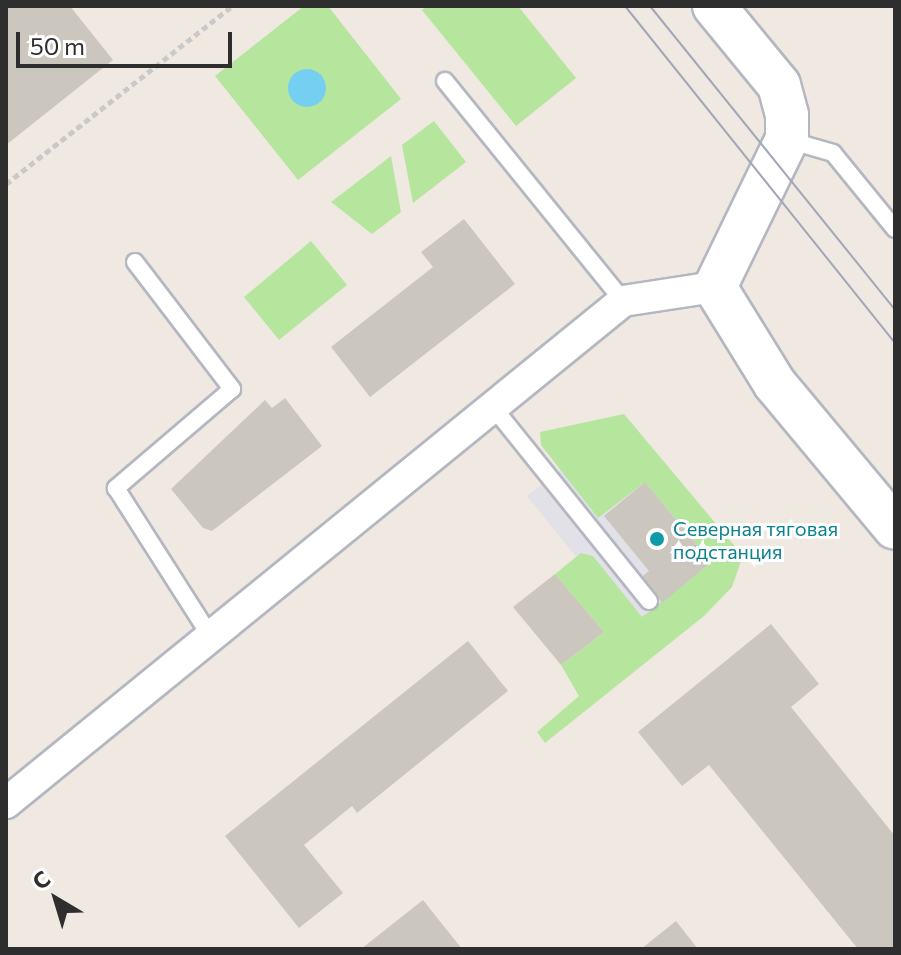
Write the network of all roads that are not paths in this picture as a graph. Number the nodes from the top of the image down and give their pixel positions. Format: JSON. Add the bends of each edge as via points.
{"nodes":[{"id":1,"x":714,"y":6,"type":"edge"},
{"id":2,"x":445,"y":81,"type":"dead end"},
{"id":3,"x":787,"y":139,"type":"junction"},
{"id":4,"x":895,"y":229,"type":"edge"},
{"id":5,"x":135,"y":262,"type":"dead end"},
{"id":6,"x":715,"y":287,"type":"junction"},
{"id":7,"x":623,"y":301,"type":"junction"},
{"id":8,"x":493,"y":407,"type":"junction"},
{"id":9,"x":895,"y":528,"type":"edge"},
{"id":10,"x":649,"y":601,"type":"dead end"},
{"id":11,"x":211,"y":637,"type":"junction"},
{"id":12,"x":6,"y":803,"type":"edge"}],
"edges":[{"from":1,"to":3,"type":"street","via":[[779,85]]},
{"from":2,"to":7,"type":"lane"},
{"from":3,"to":4,"type":"lane","via":[[833,153]]},
{"from":3,"to":6,"type":"street"},
{"from":5,"to":11,"type":"lane","via":[[232,389],[116,488]]},
{"from":6,"to":7,"type":"street"},
{"from":6,"to":9,"type":"street","via":[[775,384]]},
{"from":7,"to":8,"type":"street"},
{"from":8,"to":10,"type":"lane"},
{"from":8,"to":11,"type":"street"},
{"from":11,"to":12,"type":"street"}]}
